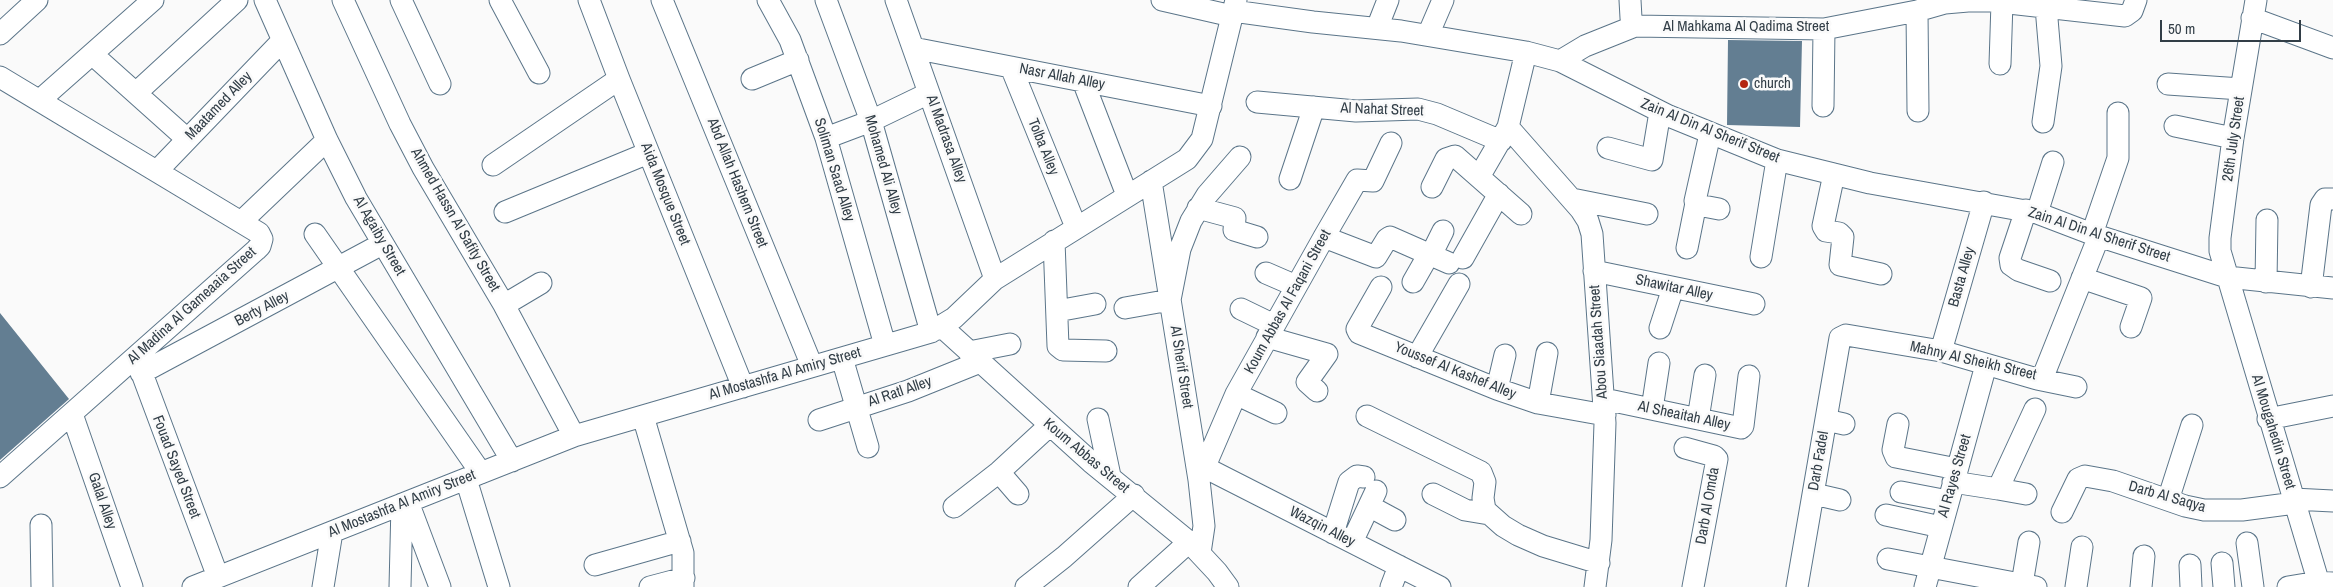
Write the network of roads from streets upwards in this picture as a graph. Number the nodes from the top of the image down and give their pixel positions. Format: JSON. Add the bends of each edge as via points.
{"nodes":[{"id":1,"x":37,"y":0,"type":"edge"},
{"id":2,"x":153,"y":0,"type":"edge"},
{"id":3,"x":237,"y":0,"type":"edge"},
{"id":4,"x":264,"y":0,"type":"edge"},
{"id":5,"x":342,"y":0,"type":"edge"},
{"id":6,"x":401,"y":0,"type":"edge"},
{"id":7,"x":500,"y":0,"type":"edge"},
{"id":8,"x":589,"y":0,"type":"edge"},
{"id":9,"x":662,"y":0,"type":"edge"},
{"id":10,"x":768,"y":0,"type":"edge"},
{"id":11,"x":826,"y":0,"type":"edge"},
{"id":12,"x":896,"y":0,"type":"edge"},
{"id":13,"x":1162,"y":0,"type":"edge"},
{"id":14,"x":1388,"y":0,"type":"edge"},
{"id":15,"x":1443,"y":0,"type":"edge"},
{"id":16,"x":1630,"y":0,"type":"edge"},
{"id":17,"x":2002,"y":2,"type":"junction"},
{"id":18,"x":2254,"y":5,"type":"edge"},
{"id":19,"x":2046,"y":7,"type":"junction"},
{"id":20,"x":1234,"y":9,"type":"edge"},
{"id":21,"x":1917,"y":11,"type":"junction"},
{"id":22,"x":2136,"y":11,"type":"edge"},
{"id":23,"x":1635,"y":26,"type":"junction"},
{"id":24,"x":1377,"y":28,"type":"junction"},
{"id":25,"x":1824,"y":29,"type":"junction"},
{"id":26,"x":0,"y":33,"type":"edge"},
{"id":27,"x":1428,"y":35,"type":"junction"},
{"id":28,"x":282,"y":41,"type":"junction"},
{"id":29,"x":913,"y":48,"type":"junction"},
{"id":30,"x":2333,"y":48,"type":"edge"},
{"id":31,"x":1526,"y":52,"type":"junction"},
{"id":32,"x":92,"y":54,"type":"junction"},
{"id":33,"x":798,"y":60,"type":"junction"},
{"id":34,"x":1560,"y":61,"type":"junction"},
{"id":35,"x":2000,"y":64,"type":"dead end"},
{"id":36,"x":1011,"y":67,"type":"junction"},
{"id":37,"x":539,"y":73,"type":"dead end"},
{"id":38,"x":0,"y":77,"type":"edge"},
{"id":39,"x":619,"y":79,"type":"junction"},
{"id":40,"x":752,"y":79,"type":"dead end"},
{"id":41,"x":1083,"y":81,"type":"junction"},
{"id":42,"x":440,"y":84,"type":"dead end"},
{"id":43,"x":2168,"y":84,"type":"dead end"},
{"id":44,"x":2241,"y":89,"type":"junction"},
{"id":45,"x":929,"y":92,"type":"junction"},
{"id":46,"x":136,"y":94,"type":"junction"},
{"id":47,"x":40,"y":100,"type":"junction"},
{"id":48,"x":1257,"y":102,"type":"dead end"},
{"id":49,"x":1211,"y":106,"type":"junction"},
{"id":50,"x":1823,"y":106,"type":"dead end"},
{"id":51,"x":1314,"y":107,"type":"junction"},
{"id":52,"x":1918,"y":111,"type":"dead end"},
{"id":53,"x":1660,"y":112,"type":"junction"},
{"id":54,"x":2118,"y":113,"type":"dead end"},
{"id":55,"x":871,"y":120,"type":"junction"},
{"id":56,"x":2043,"y":122,"type":"dead end"},
{"id":57,"x":2176,"y":126,"type":"dead end"},
{"id":58,"x":1504,"y":134,"type":"junction"},
{"id":59,"x":1710,"y":134,"type":"junction"},
{"id":60,"x":826,"y":138,"type":"junction"},
{"id":61,"x":2233,"y":138,"type":"junction"},
{"id":62,"x":187,"y":139,"type":"junction"},
{"id":63,"x":327,"y":140,"type":"junction"},
{"id":64,"x":1391,"y":143,"type":"dead end"},
{"id":65,"x":1608,"y":148,"type":"dead end"},
{"id":66,"x":648,"y":153,"type":"junction"},
{"id":67,"x":1240,"y":157,"type":"dead end"},
{"id":68,"x":1777,"y":160,"type":"junction"},
{"id":69,"x":2053,"y":162,"type":"dead end"},
{"id":70,"x":494,"y":165,"type":"dead end"},
{"id":71,"x":156,"y":171,"type":"junction"},
{"id":72,"x":1834,"y":174,"type":"junction"},
{"id":73,"x":1479,"y":177,"type":"junction"},
{"id":74,"x":1290,"y":179,"type":"dead end"},
{"id":75,"x":1151,"y":181,"type":"junction"},
{"id":76,"x":1432,"y":187,"type":"dead end"},
{"id":77,"x":1498,"y":194,"type":"junction"},
{"id":78,"x":1127,"y":195,"type":"junction"},
{"id":79,"x":1572,"y":199,"type":"junction"},
{"id":80,"x":2333,"y":199,"type":"edge"},
{"id":81,"x":1984,"y":202,"type":"junction"},
{"id":82,"x":1696,"y":203,"type":"junction"},
{"id":83,"x":1198,"y":208,"type":"junction"},
{"id":84,"x":1719,"y":209,"type":"dead end"},
{"id":85,"x":505,"y":212,"type":"dead end"},
{"id":86,"x":2032,"y":212,"type":"junction"},
{"id":87,"x":1521,"y":214,"type":"dead end"},
{"id":88,"x":1647,"y":214,"type":"dead end"},
{"id":89,"x":2267,"y":220,"type":"dead end"},
{"id":90,"x":241,"y":222,"type":"junction"},
{"id":91,"x":1076,"y":227,"type":"junction"},
{"id":92,"x":315,"y":234,"type":"dead end"},
{"id":93,"x":2096,"y":235,"type":"junction"},
{"id":94,"x":1475,"y":236,"type":"junction"},
{"id":95,"x":1257,"y":237,"type":"dead end"},
{"id":96,"x":1324,"y":237,"type":"junction"},
{"id":97,"x":1054,"y":241,"type":"junction"},
{"id":98,"x":382,"y":244,"type":"junction"},
{"id":99,"x":1687,"y":248,"type":"dead end"},
{"id":100,"x":1443,"y":257,"type":"junction"},
{"id":101,"x":1761,"y":257,"type":"dead end"},
{"id":102,"x":339,"y":268,"type":"junction"},
{"id":103,"x":1594,"y":271,"type":"junction"},
{"id":104,"x":1266,"y":273,"type":"dead end"},
{"id":105,"x":1881,"y":274,"type":"dead end"},
{"id":106,"x":2227,"y":277,"type":"junction"},
{"id":107,"x":2082,"y":278,"type":"junction"},
{"id":108,"x":995,"y":279,"type":"junction"},
{"id":109,"x":2050,"y":281,"type":"dead end"},
{"id":110,"x":1413,"y":282,"type":"dead end"},
{"id":111,"x":2266,"y":282,"type":"junction"},
{"id":112,"x":541,"y":283,"type":"dead end"},
{"id":113,"x":1459,"y":284,"type":"dead end"},
{"id":114,"x":1296,"y":286,"type":"junction"},
{"id":115,"x":1381,"y":287,"type":"dead end"},
{"id":116,"x":2311,"y":287,"type":"junction"},
{"id":117,"x":1673,"y":288,"type":"junction"},
{"id":118,"x":2333,"y":288,"type":"edge"},
{"id":119,"x":1170,"y":300,"type":"junction"},
{"id":120,"x":1095,"y":304,"type":"dead end"},
{"id":121,"x":1754,"y":304,"type":"dead end"},
{"id":122,"x":504,"y":305,"type":"junction"},
{"id":123,"x":1125,"y":308,"type":"dead end"},
{"id":124,"x":1241,"y":309,"type":"dead end"},
{"id":125,"x":1057,"y":311,"type":"junction"},
{"id":126,"x":2131,"y":327,"type":"dead end"},
{"id":127,"x":1660,"y":328,"type":"dead end"},
{"id":128,"x":936,"y":329,"type":"junction"},
{"id":129,"x":1271,"y":331,"type":"junction"},
{"id":130,"x":1842,"y":336,"type":"joint"},
{"id":131,"x":1010,"y":344,"type":"dead end"},
{"id":132,"x":885,"y":345,"type":"junction"},
{"id":133,"x":1106,"y":351,"type":"dead end"},
{"id":134,"x":1941,"y":351,"type":"junction"},
{"id":135,"x":1547,"y":353,"type":"dead end"},
{"id":136,"x":1506,"y":355,"type":"dead end"},
{"id":137,"x":975,"y":357,"type":"junction"},
{"id":138,"x":1417,"y":357,"type":"junction"},
{"id":139,"x":842,"y":358,"type":"junction"},
{"id":140,"x":1659,"y":363,"type":"dead end"},
{"id":141,"x":138,"y":365,"type":"junction"},
{"id":142,"x":1986,"y":365,"type":"junction"},
{"id":143,"x":812,"y":366,"type":"junction"},
{"id":144,"x":1704,"y":375,"type":"dead end"},
{"id":145,"x":1750,"y":376,"type":"dead end"},
{"id":146,"x":2037,"y":379,"type":"junction"},
{"id":147,"x":742,"y":387,"type":"junction"},
{"id":148,"x":2076,"y":388,"type":"dead end"},
{"id":149,"x":1497,"y":390,"type":"junction"},
{"id":150,"x":1317,"y":391,"type":"dead end"},
{"id":151,"x":1236,"y":394,"type":"junction"},
{"id":152,"x":1538,"y":403,"type":"junction"},
{"id":153,"x":2333,"y":406,"type":"edge"},
{"id":154,"x":857,"y":407,"type":"junction"},
{"id":155,"x":1604,"y":407,"type":"junction"},
{"id":156,"x":1652,"y":409,"type":"junction"},
{"id":157,"x":2034,"y":409,"type":"dead end"},
{"id":158,"x":1276,"y":413,"type":"dead end"},
{"id":159,"x":72,"y":414,"type":"junction"},
{"id":160,"x":643,"y":416,"type":"junction"},
{"id":161,"x":1367,"y":416,"type":"dead end"},
{"id":162,"x":1098,"y":419,"type":"dead end"},
{"id":163,"x":1698,"y":419,"type":"junction"},
{"id":164,"x":2268,"y":419,"type":"junction"},
{"id":165,"x":819,"y":420,"type":"dead end"},
{"id":166,"x":1898,"y":424,"type":"dead end"},
{"id":167,"x":2192,"y":425,"type":"dead end"},
{"id":168,"x":1049,"y":426,"type":"junction"},
{"id":169,"x":574,"y":436,"type":"junction"},
{"id":170,"x":868,"y":447,"type":"dead end"},
{"id":171,"x":1684,"y":448,"type":"dead end"},
{"id":172,"x":512,"y":461,"type":"junction"},
{"id":173,"x":999,"y":472,"type":"junction"},
{"id":174,"x":1202,"y":474,"type":"junction"},
{"id":175,"x":0,"y":476,"type":"edge"},
{"id":176,"x":474,"y":476,"type":"junction"},
{"id":177,"x":1110,"y":476,"type":"junction"},
{"id":178,"x":1953,"y":484,"type":"junction"},
{"id":179,"x":1998,"y":489,"type":"junction"},
{"id":180,"x":1369,"y":491,"type":"junction"},
{"id":181,"x":1901,"y":492,"type":"dead end"},
{"id":182,"x":1018,"y":494,"type":"dead end"},
{"id":183,"x":1433,"y":494,"type":"dead end"},
{"id":184,"x":1814,"y":494,"type":"junction"},
{"id":185,"x":2026,"y":494,"type":"dead end"},
{"id":186,"x":1134,"y":495,"type":"junction"},
{"id":187,"x":1840,"y":500,"type":"dead end"},
{"id":188,"x":2168,"y":500,"type":"junction"},
{"id":189,"x":2294,"y":501,"type":"junction"},
{"id":190,"x":2333,"y":501,"type":"edge"},
{"id":191,"x":405,"y":503,"type":"junction"},
{"id":192,"x":954,"y":507,"type":"dead end"},
{"id":193,"x":2062,"y":512,"type":"dead end"},
{"id":194,"x":1489,"y":514,"type":"junction"},
{"id":195,"x":1886,"y":515,"type":"dead end"},
{"id":196,"x":1394,"y":520,"type":"dead end"},
{"id":197,"x":41,"y":525,"type":"dead end"},
{"id":198,"x":1941,"y":527,"type":"junction"},
{"id":199,"x":332,"y":532,"type":"junction"},
{"id":200,"x":1333,"y":533,"type":"junction"},
{"id":201,"x":680,"y":541,"type":"junction"},
{"id":202,"x":1352,"y":542,"type":"junction"},
{"id":203,"x":2028,"y":542,"type":"dead end"},
{"id":204,"x":2247,"y":543,"type":"dead end"},
{"id":205,"x":2082,"y":547,"type":"dead end"},
{"id":206,"x":1194,"y":548,"type":"junction"},
{"id":207,"x":2144,"y":556,"type":"dead end"},
{"id":208,"x":1888,"y":559,"type":"dead end"},
{"id":209,"x":1599,"y":563,"type":"junction"},
{"id":210,"x":2222,"y":563,"type":"dead end"},
{"id":211,"x":2190,"y":565,"type":"dead end"},
{"id":212,"x":595,"y":566,"type":"dead end"},
{"id":213,"x":1399,"y":566,"type":"junction"},
{"id":214,"x":1930,"y":566,"type":"junction"},
{"id":215,"x":218,"y":577,"type":"junction"},
{"id":216,"x":684,"y":583,"type":"edge"},
{"id":217,"x":2324,"y":584,"type":"edge"},
{"id":218,"x":2029,"y":586,"type":"edge"},
{"id":219,"x":42,"y":587,"type":"edge"},
{"id":220,"x":132,"y":587,"type":"edge"},
{"id":221,"x":195,"y":587,"type":"edge"},
{"id":222,"x":323,"y":587,"type":"edge"},
{"id":223,"x":400,"y":587,"type":"edge"},
{"id":224,"x":440,"y":587,"type":"edge"},
{"id":225,"x":499,"y":587,"type":"edge"},
{"id":226,"x":650,"y":587,"type":"edge"},
{"id":227,"x":1026,"y":587,"type":"edge"},
{"id":228,"x":1139,"y":587,"type":"edge"},
{"id":229,"x":1232,"y":587,"type":"edge"},
{"id":230,"x":1391,"y":587,"type":"edge"},
{"id":231,"x":1440,"y":587,"type":"edge"},
{"id":232,"x":1595,"y":587,"type":"edge"},
{"id":233,"x":1693,"y":587,"type":"edge"},
{"id":234,"x":1797,"y":587,"type":"edge"},
{"id":235,"x":1925,"y":587,"type":"edge"},
{"id":236,"x":2076,"y":587,"type":"edge"},
{"id":237,"x":2141,"y":587,"type":"edge"},
{"id":238,"x":2191,"y":587,"type":"edge"},
{"id":239,"x":2224,"y":587,"type":"edge"},
{"id":240,"x":2253,"y":587,"type":"edge"},
{"id":241,"x":2288,"y":587,"type":"edge"}],
"edges":[{"from":1,"to":26,"type":"street"},
{"from":2,"to":32,"type":"street"},
{"from":3,"to":46,"type":"street"},
{"from":4,"to":28,"type":"street","name":"Al Agaiby Street"},
{"from":5,"to":122,"type":"street","name":"Ahmed Hassn Al Safity Street","via":[[423,168]]},
{"from":6,"to":42,"type":"street"},
{"from":7,"to":37,"type":"street"},
{"from":8,"to":39,"type":"street","name":"Aida Mosque Street"},
{"from":9,"to":143,"type":"street","name":"Abd Allah Hashem Street"},
{"from":10,"to":33,"type":"street","name":"Soliman Saad Alley"},
{"from":11,"to":55,"type":"street","name":"Mohamed Ali Alley"},
{"from":12,"to":29,"type":"street","name":"Al Madrasa Alley"},
{"from":13,"to":20,"type":"street","name":"Zain Al Din Al Sherif Street"},
{"from":14,"to":24,"type":"street"},
{"from":15,"to":27,"type":"street"},
{"from":16,"to":23,"type":"street"},
{"from":17,"to":19,"type":"street","name":"Al Mahkama Al Qadima Street"},
{"from":17,"to":21,"type":"street","name":"Al Mahkama Al Qadima Street","via":[[1945,3]]},
{"from":17,"to":35,"type":"street"},
{"from":18,"to":30,"type":"street"},
{"from":18,"to":44,"type":"street","name":"26th July Street"},
{"from":19,"to":22,"type":"street","name":"Al Mahkama Al Qadima Street"},
{"from":19,"to":56,"type":"street","via":[[2052,61]]},
{"from":20,"to":24,"type":"street","name":"Zain Al Din Al Sherif Street"},
{"from":20,"to":49,"type":"street","name":"Al Mostashfa Al Amiry Street"},
{"from":21,"to":25,"type":"street","name":"Al Mahkama Al Qadima Street"},
{"from":21,"to":52,"type":"street"},
{"from":23,"to":25,"type":"street","name":"Al Mahkama Al Qadima Street"},
{"from":23,"to":34,"type":"street","name":"Al Mahkama Al Qadima Street","via":[[1585,46]]},
{"from":24,"to":27,"type":"street","name":"Zain Al Din Al Sherif Street"},
{"from":25,"to":50,"type":"street"},
{"from":27,"to":31,"type":"street","name":"Zain Al Din Al Sherif Street"},
{"from":28,"to":62,"type":"street","name":"Maatamed Alley"},
{"from":28,"to":63,"type":"street","name":"Al Agaiby Street"},
{"from":29,"to":36,"type":"street","name":"Nasr Allah Alley"},
{"from":29,"to":45,"type":"street","name":"Al Madrasa Alley"},
{"from":31,"to":34,"type":"street","name":"Zain Al Din Al Sherif Street"},
{"from":31,"to":58,"type":"street"},
{"from":32,"to":46,"type":"street"},
{"from":32,"to":47,"type":"street"},
{"from":33,"to":40,"type":"street"},
{"from":33,"to":60,"type":"street","name":"Soliman Saad Alley"},
{"from":34,"to":53,"type":"street","name":"Zain Al Din Al Sherif Street"},
{"from":36,"to":41,"type":"street","name":"Nasr Allah Alley"},
{"from":36,"to":91,"type":"street","name":"Tolba Alley"},
{"from":38,"to":47,"type":"street","name":"Al Madina Al Gameaaia Street"},
{"from":39,"to":66,"type":"street","name":"Aida Mosque Street"},
{"from":39,"to":70,"type":"street"},
{"from":41,"to":49,"type":"street","name":"Nasr Allah Alley"},
{"from":41,"to":78,"type":"street"},
{"from":43,"to":44,"type":"street"},
{"from":44,"to":61,"type":"street","name":"26th July Street"},
{"from":45,"to":55,"type":"street"},
{"from":45,"to":108,"type":"street","name":"Al Madrasa Alley"},
{"from":46,"to":62,"type":"street"},
{"from":47,"to":71,"type":"street","name":"Al Madina Al Gameaaia Street"},
{"from":48,"to":51,"type":"street","name":"Al Nahat Street"},
{"from":49,"to":75,"type":"street","name":"Al Mostashfa Al Amiry Street","via":[[1196,149],[1187,159]]},
{"from":51,"to":58,"type":"street","name":"Al Nahat Street","via":[[1356,111],[1428,111]]},
{"from":51,"to":74,"type":"street"},
{"from":53,"to":59,"type":"street","name":"Zain Al Din Al Sherif Street"},
{"from":53,"to":65,"type":"street","via":[[1652,160]]},
{"from":54,"to":93,"type":"street","name":"Mahny Al Sheikh Street","via":[[2118,158]]},
{"from":55,"to":60,"type":"street"},
{"from":55,"to":128,"type":"street","name":"Mohamed Ali Alley"},
{"from":57,"to":61,"type":"street"},
{"from":58,"to":73,"type":"street"},
{"from":58,"to":79,"type":"street","name":"Abou Siaadah Street"},
{"from":59,"to":68,"type":"street","name":"Zain Al Din Al Sherif Street"},
{"from":59,"to":82,"type":"street"},
{"from":60,"to":132,"type":"street","name":"Soliman Saad Alley"},
{"from":61,"to":106,"type":"street","name":"26th July Street","via":[[2220,238]]},
{"from":62,"to":71,"type":"street","name":"Maatamed Alley"},
{"from":63,"to":90,"type":"street"},
{"from":63,"to":98,"type":"street","name":"Al Agaiby Street"},
{"from":64,"to":96,"type":"street","name":"Koum Abbas Al Faqani Street","via":[[1373,181],[1357,180]]},
{"from":66,"to":85,"type":"street"},
{"from":66,"to":147,"type":"street","name":"Aida Mosque Street"},
{"from":67,"to":83,"type":"street"},
{"from":68,"to":72,"type":"street","name":"Zain Al Din Al Sherif Street"},
{"from":68,"to":101,"type":"street"},
{"from":69,"to":86,"type":"street"},
{"from":71,"to":90,"type":"street","name":"Al Madina Al Gameaaia Street"},
{"from":72,"to":81,"type":"street","name":"Zain Al Din Al Sherif Street"},
{"from":72,"to":105,"type":"street","via":[[1823,226],[1826,231],[1843,237],[1840,265]]},
{"from":73,"to":76,"type":"street","via":[[1452,156],[1446,159]]},
{"from":73,"to":77,"type":"street"},
{"from":75,"to":78,"type":"street","name":"Al Mostashfa Al Amiry Street"},
{"from":75,"to":119,"type":"street","name":"Al Sherif Street"},
{"from":77,"to":87,"type":"street"},
{"from":77,"to":94,"type":"street"},
{"from":78,"to":91,"type":"street","name":"Al Mostashfa Al Amiry Street"},
{"from":79,"to":88,"type":"street"},
{"from":79,"to":103,"type":"street","name":"Abou Siaadah Street","via":[[1588,221],[1592,234]]},
{"from":80,"to":116,"type":"street","via":[[2325,199],[2320,206]]},
{"from":81,"to":86,"type":"street","name":"Zain Al Din Al Sherif Street"},
{"from":81,"to":134,"type":"street","name":"Basta Alley"},
{"from":82,"to":84,"type":"street"},
{"from":82,"to":99,"type":"street"},
{"from":83,"to":95,"type":"street","via":[[1234,218],[1234,230]]},
{"from":83,"to":119,"type":"street","via":[[1180,249]]},
{"from":86,"to":93,"type":"street","name":"Zain Al Din Al Sherif Street"},
{"from":86,"to":109,"type":"street","via":[[2010,258],[2011,265]]},
{"from":89,"to":111,"type":"street"},
{"from":90,"to":141,"type":"street","name":"Al Madina Al Gameaaia Street","via":[[259,233],[262,239],[260,246]]},
{"from":91,"to":97,"type":"street","name":"Al Mostashfa Al Amiry Street"},
{"from":92,"to":102,"type":"street"},
{"from":93,"to":106,"type":"street","name":"Zain Al Din Al Sherif Street"},
{"from":93,"to":107,"type":"street","name":"Mahny Al Sheikh Street"},
{"from":94,"to":100,"type":"street"},
{"from":94,"to":100,"type":"street","via":[[1448,228]]},
{"from":96,"to":100,"type":"street","via":[[1376,257],[1388,237]]},
{"from":96,"to":114,"type":"street","name":"Koum Abbas Al Faqani Street"},
{"from":97,"to":108,"type":"street","name":"Al Mostashfa Al Amiry Street"},
{"from":97,"to":125,"type":"street"},
{"from":98,"to":102,"type":"street","name":"Berty Alley"},
{"from":98,"to":172,"type":"street","name":"Al Agaiby Street"},
{"from":100,"to":110,"type":"street"},
{"from":102,"to":141,"type":"street","name":"Berty Alley"},
{"from":102,"to":176,"type":"street"},
{"from":103,"to":117,"type":"street","name":"Shawitar Alley"},
{"from":103,"to":155,"type":"street","name":"Abou Siaadah Street"},
{"from":104,"to":114,"type":"street"},
{"from":106,"to":111,"type":"street","name":"Zain Al Din Al Sherif Street"},
{"from":106,"to":164,"type":"street","name":"Al Mougahedin Street"},
{"from":107,"to":126,"type":"street","via":[[2141,298]]},
{"from":107,"to":146,"type":"street","name":"Mahny Al Sheikh Street","via":[[2044,374]]},
{"from":108,"to":128,"type":"street","name":"Al Mostashfa Al Amiry Street","via":[[954,318]]},
{"from":111,"to":116,"type":"street","name":"Zain Al Din Al Sherif Street"},
{"from":112,"to":122,"type":"street"},
{"from":113,"to":138,"type":"street"},
{"from":114,"to":129,"type":"street","name":"Koum Abbas Al Faqani Street"},
{"from":115,"to":138,"type":"street","name":"Youssef Al Kashef Alley","via":[[1358,331]]},
{"from":116,"to":118,"type":"street","name":"Zain Al Din Al Sherif Street"},
{"from":117,"to":121,"type":"street","name":"Shawitar Alley"},
{"from":117,"to":127,"type":"street"},
{"from":119,"to":123,"type":"street"},
{"from":119,"to":174,"type":"street","name":"Al Sherif Street"},
{"from":120,"to":125,"type":"street"},
{"from":122,"to":169,"type":"street","name":"Ahmed Hassn Al Safity Street"},
{"from":124,"to":129,"type":"street"},
{"from":125,"to":133,"type":"street","via":[[1060,348]]},
{"from":128,"to":132,"type":"street","name":"Al Mostashfa Al Amiry Street"},
{"from":128,"to":137,"type":"street","name":"Koum Abbas Street"},
{"from":129,"to":150,"type":"street","via":[[1326,353],[1307,382]]},
{"from":129,"to":151,"type":"street","name":"Koum Abbas Al Faqani Street"},
{"from":130,"to":134,"type":"street","name":"Mahny Al Sheikh Street"},
{"from":130,"to":184,"type":"street","name":"Darb Fadel","via":[[1839,340],[1835,422]]},
{"from":131,"to":137,"type":"street","name":"Al Ratl Alley"},
{"from":132,"to":139,"type":"street","name":"Al Mostashfa Al Amiry Street"},
{"from":134,"to":142,"type":"street","name":"Mahny Al Sheikh Street"},
{"from":135,"to":152,"type":"street"},
{"from":136,"to":149,"type":"street"},
{"from":137,"to":154,"type":"street","name":"Al Ratl Alley","via":[[908,391]]},
{"from":137,"to":168,"type":"street","name":"Koum Abbas Street"},
{"from":138,"to":149,"type":"street","name":"Youssef Al Kashef Alley"},
{"from":139,"to":143,"type":"street","name":"Al Mostashfa Al Amiry Street"},
{"from":139,"to":154,"type":"street"},
{"from":140,"to":156,"type":"street"},
{"from":141,"to":159,"type":"street","name":"Al Madina Al Gameaaia Street"},
{"from":141,"to":215,"type":"street","name":"Fouad Sayed Street"},
{"from":142,"to":146,"type":"street","name":"Mahny Al Sheikh Street"},
{"from":142,"to":178,"type":"street","name":"Al Rayes Street"},
{"from":143,"to":147,"type":"street","name":"Al Mostashfa Al Amiry Street"},
{"from":144,"to":163,"type":"street"},
{"from":145,"to":163,"type":"street","name":"Al Sheaitah Alley","via":[[1742,427]]},
{"from":146,"to":148,"type":"street"},
{"from":147,"to":160,"type":"street","name":"Al Mostashfa Al Amiry Street"},
{"from":149,"to":152,"type":"street","name":"Youssef Al Kashef Alley"},
{"from":151,"to":158,"type":"street"},
{"from":151,"to":174,"type":"street","name":"Koum Abbas Al Faqani Street"},
{"from":152,"to":155,"type":"street","name":"Youssef Al Kashef Alley"},
{"from":153,"to":164,"type":"street"},
{"from":154,"to":165,"type":"street","name":"Al Ratl Alley"},
{"from":154,"to":170,"type":"street"},
{"from":155,"to":156,"type":"street","name":"Al Sheaitah Alley"},
{"from":155,"to":209,"type":"street","name":"Abou Siaadah Street"},
{"from":156,"to":163,"type":"street","name":"Al Sheaitah Alley"},
{"from":157,"to":179,"type":"street"},
{"from":159,"to":175,"type":"street","name":"Al Madina Al Gameaaia Street"},
{"from":159,"to":220,"type":"street","name":"Galal Alley"},
{"from":160,"to":169,"type":"street","name":"Al Mostashfa Al Amiry Street"},
{"from":160,"to":201,"type":"street"},
{"from":161,"to":194,"type":"street","via":[[1480,472],[1485,482],[1483,504]]},
{"from":162,"to":177,"type":"street"},
{"from":164,"to":189,"type":"street","name":"Al Mougahedin Street"},
{"from":166,"to":178,"type":"street","via":[[1893,450],[1896,457]]},
{"from":167,"to":188,"type":"street"},
{"from":168,"to":173,"type":"street"},
{"from":168,"to":177,"type":"street","name":"Koum Abbas Street"},
{"from":169,"to":172,"type":"street","name":"Al Mostashfa Al Amiry Street"},
{"from":171,"to":233,"type":"street","name":"Darb Al Omda","via":[[1717,459]]},
{"from":172,"to":176,"type":"street","name":"Al Mostashfa Al Amiry Street"},
{"from":173,"to":182,"type":"street"},
{"from":173,"to":192,"type":"street"},
{"from":174,"to":200,"type":"street","name":"Wazqin Alley"},
{"from":174,"to":206,"type":"street","name":"Al Sherif Street","via":[[1204,526]]},
{"from":176,"to":191,"type":"street","name":"Al Mostashfa Al Amiry Street"},
{"from":176,"to":225,"type":"street"},
{"from":177,"to":186,"type":"street","name":"Koum Abbas Street"},
{"from":178,"to":179,"type":"street"},
{"from":178,"to":181,"type":"street"},
{"from":178,"to":198,"type":"street","name":"Al Rayes Street"},
{"from":179,"to":185,"type":"street"},
{"from":180,"to":196,"type":"street"},
{"from":180,"to":200,"type":"street","via":[[1357,476],[1349,482]]},
{"from":180,"to":202,"type":"street"},
{"from":183,"to":194,"type":"street","via":[[1448,504]]},
{"from":184,"to":187,"type":"street"},
{"from":184,"to":234,"type":"street","name":"Darb Fadel"},
{"from":186,"to":206,"type":"street","name":"Koum Abbas Street"},
{"from":186,"to":227,"type":"street"},
{"from":188,"to":189,"type":"street","name":"Darb Al Saqya","via":[[2204,510],[2223,511]]},
{"from":188,"to":193,"type":"street","name":"Darb Al Saqya","via":[[2113,481],[2075,473],[2078,479]]},
{"from":189,"to":190,"type":"street","name":"Darb Al Saqya"},
{"from":189,"to":217,"type":"street","name":"Al Mougahedin Street"},
{"from":191,"to":199,"type":"street","name":"Al Mostashfa Al Amiry Street"},
{"from":191,"to":223,"type":"street"},
{"from":191,"to":224,"type":"street"},
{"from":194,"to":209,"type":"street","via":[[1502,526],[1530,541]]},
{"from":195,"to":198,"type":"street"},
{"from":197,"to":219,"type":"street"},
{"from":198,"to":214,"type":"street","name":"Al Rayes Street"},
{"from":199,"to":215,"type":"street","name":"Al Mostashfa Al Amiry Street"},
{"from":199,"to":222,"type":"street"},
{"from":200,"to":202,"type":"street","name":"Wazqin Alley"},
{"from":201,"to":212,"type":"street"},
{"from":201,"to":216,"type":"street"},
{"from":202,"to":213,"type":"street","name":"Wazqin Alley"},
{"from":203,"to":218,"type":"street"},
{"from":204,"to":240,"type":"street"},
{"from":205,"to":236,"type":"street"},
{"from":206,"to":228,"type":"street"},
{"from":206,"to":229,"type":"street","name":"Koum Abbas Street"},
{"from":207,"to":237,"type":"street"},
{"from":208,"to":214,"type":"street"},
{"from":209,"to":232,"type":"street","name":"Abou Siaadah Street"},
{"from":210,"to":239,"type":"street"},
{"from":211,"to":238,"type":"street"},
{"from":213,"to":230,"type":"street"},
{"from":213,"to":231,"type":"street","name":"Wazqin Alley"},
{"from":214,"to":218,"type":"street"},
{"from":214,"to":235,"type":"street","name":"Al Rayes Street"},
{"from":215,"to":221,"type":"street","name":"Al Mostashfa Al Amiry Street"},
{"from":216,"to":226,"type":"street"},
{"from":217,"to":241,"type":"street"}]}
